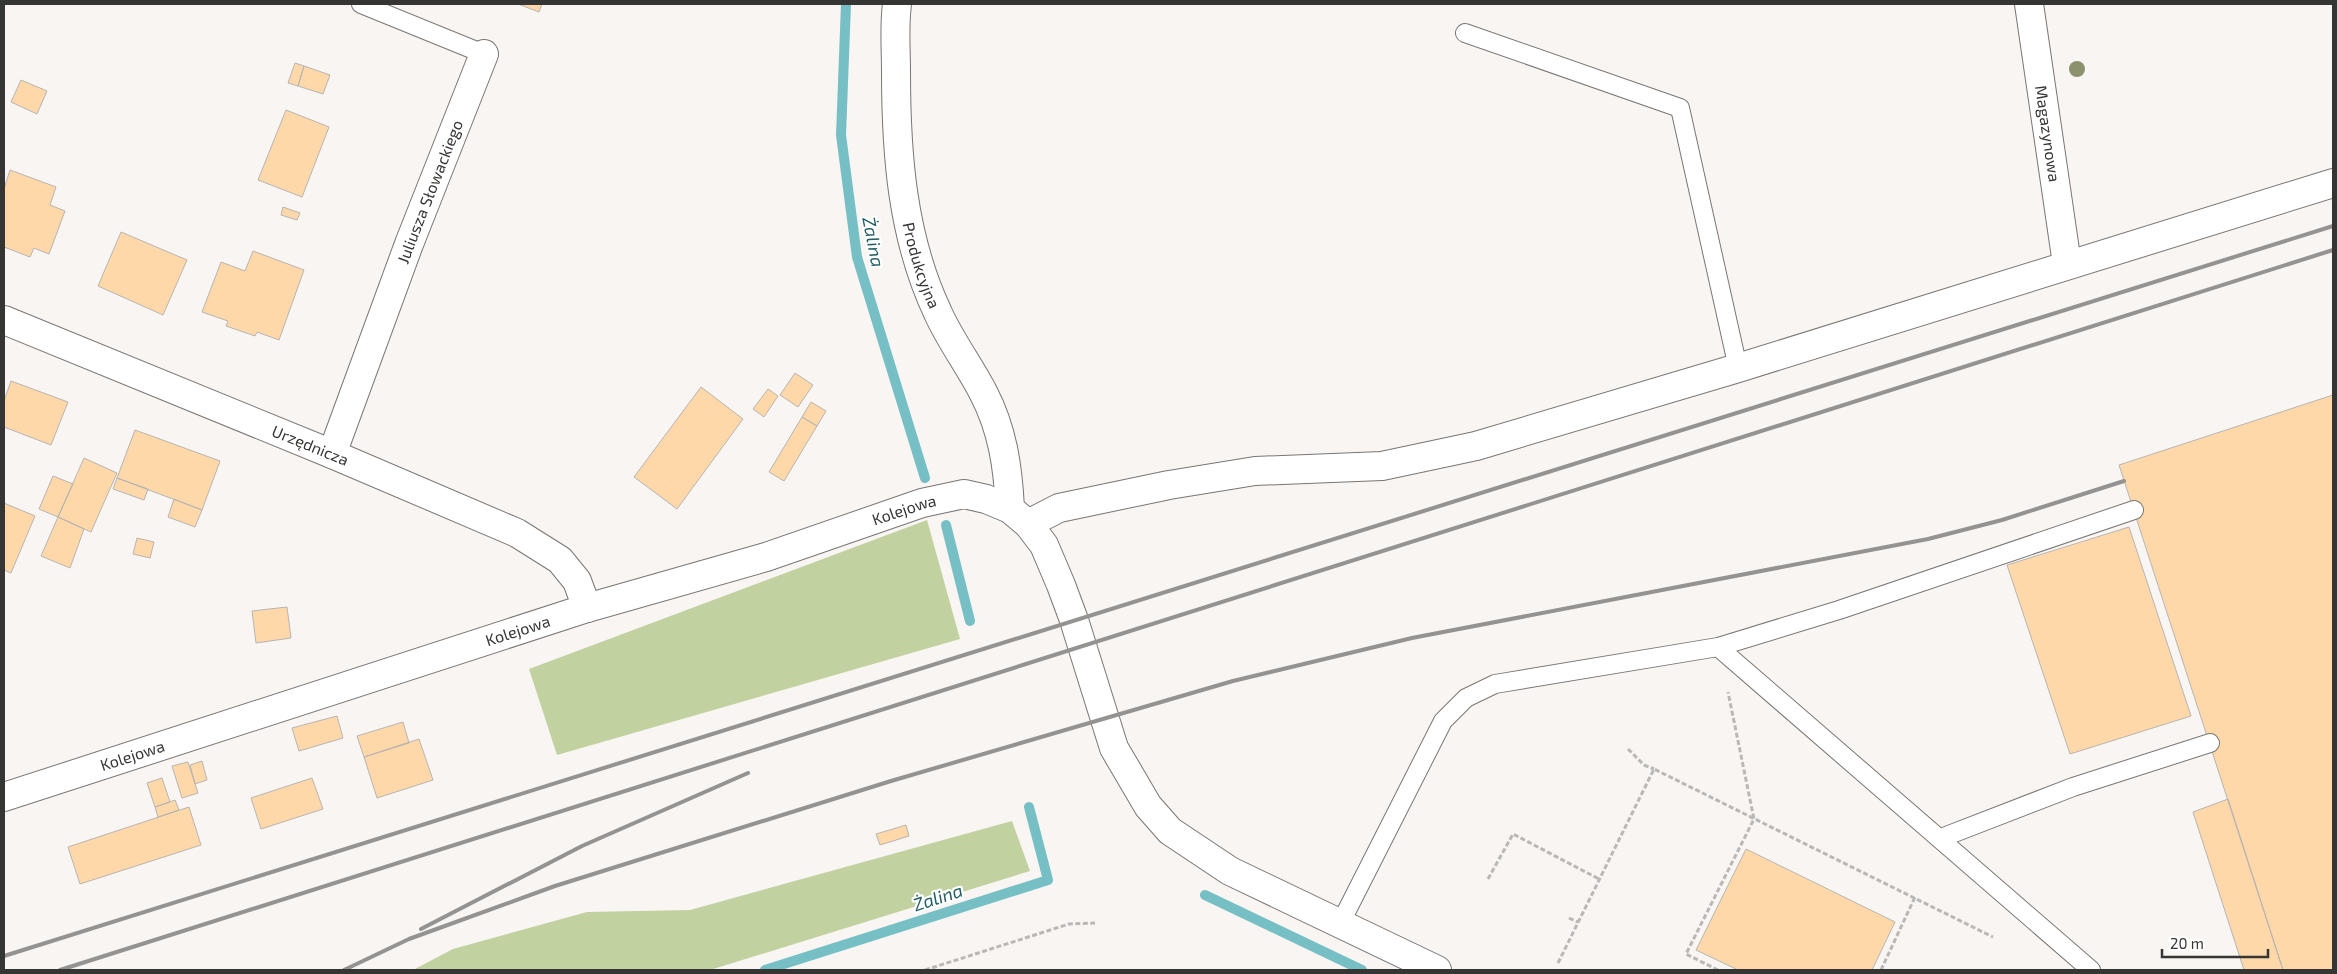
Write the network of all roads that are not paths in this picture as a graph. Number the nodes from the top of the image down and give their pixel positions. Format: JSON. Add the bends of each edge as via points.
{"nodes":[{"id":1,"x":361,"y":4,"type":"edge"},
{"id":2,"x":897,"y":4,"type":"edge"},
{"id":3,"x":2029,"y":4,"type":"edge"},
{"id":4,"x":1464,"y":33,"type":"dead end"},
{"id":5,"x":484,"y":54,"type":"joint"},
{"id":6,"x":2333,"y":183,"type":"edge"},
{"id":7,"x":2066,"y":264,"type":"junction"},
{"id":8,"x":4,"y":320,"type":"edge"},
{"id":9,"x":1738,"y":368,"type":"junction"},
{"id":10,"x":332,"y":454,"type":"junction"},
{"id":11,"x":2134,"y":510,"type":"dead end"},
{"id":12,"x":1019,"y":517,"type":"junction"},
{"id":13,"x":587,"y":608,"type":"junction"},
{"id":14,"x":1718,"y":647,"type":"junction"},
{"id":15,"x":2210,"y":743,"type":"dead end"},
{"id":16,"x":4,"y":797,"type":"edge"},
{"id":17,"x":1941,"y":838,"type":"junction"},
{"id":18,"x":1340,"y":924,"type":"junction"},
{"id":19,"x":1437,"y":970,"type":"edge"},
{"id":20,"x":2091,"y":970,"type":"edge"}],
"edges":[{"from":1,"to":5,"type":"lane","name":"Juliusza Słowackiego"},
{"from":2,"to":12,"type":"street","name":"Produkcyjna","via":[[896,98],[899,170],[905,212],[917,260],[938,314],[984,394],[1001,435]]},
{"from":3,"to":7,"type":"street","name":"Magazynowa"},
{"from":4,"to":9,"type":"lane","via":[[1680,108]]},
{"from":5,"to":10,"type":"street","name":"Juliusza Słowackiego","via":[[409,244]]},
{"from":6,"to":7,"type":"street"},
{"from":7,"to":9,"type":"street"},
{"from":8,"to":10,"type":"street","name":"Urzędnicza"},
{"from":9,"to":12,"type":"street","via":[[1476,446],[1382,466],[1255,471],[1169,485]]},
{"from":10,"to":13,"type":"street","name":"Urzędnicza","via":[[524,538],[560,560],[577,581]]},
{"from":11,"to":14,"type":"lane","via":[[1840,610]]},
{"from":12,"to":13,"type":"street","name":"Kolejowa","via":[[986,499],[964,494],[922,503],[766,556]]},
{"from":12,"to":18,"type":"street","via":[[1044,546],[1062,585],[1114,748],[1148,806],[1170,831],[1230,871]]},
{"from":13,"to":16,"type":"street","name":"Kolejowa"},
{"from":14,"to":17,"type":"lane"},
{"from":14,"to":18,"type":"lane","via":[[1495,684],[1466,698],[1443,721]]},
{"from":15,"to":17,"type":"lane","via":[[2073,787]]},
{"from":17,"to":20,"type":"lane"},
{"from":18,"to":19,"type":"street"}]}
